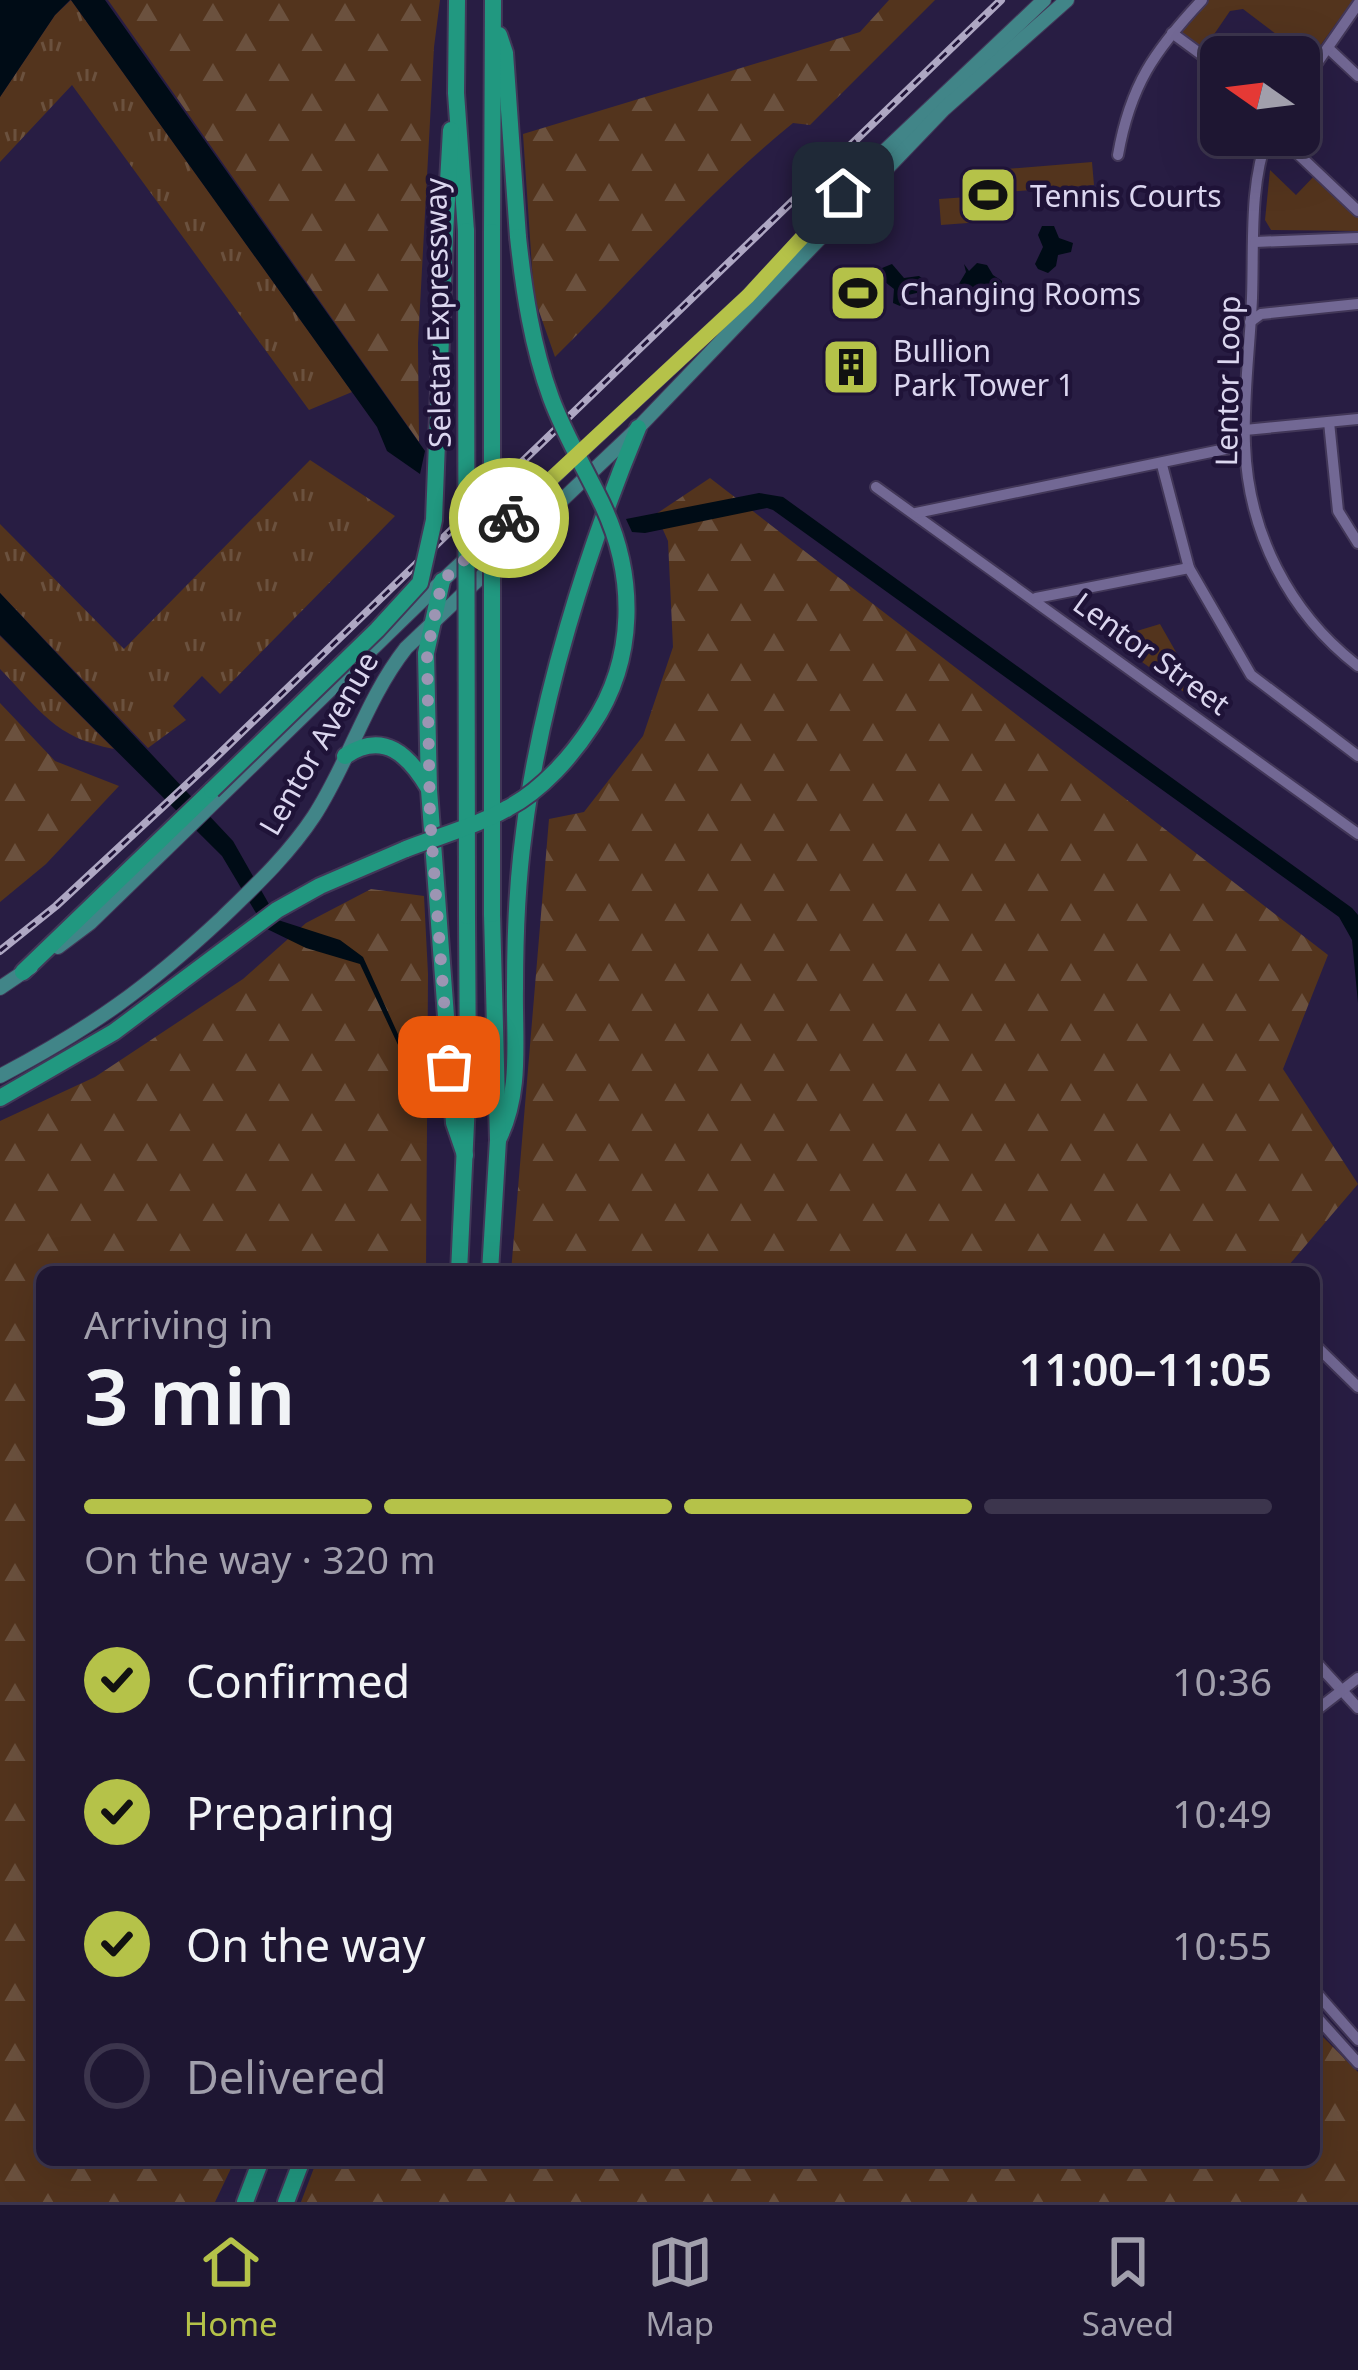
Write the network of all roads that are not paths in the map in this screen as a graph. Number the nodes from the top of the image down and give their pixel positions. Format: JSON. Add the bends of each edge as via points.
{"nodes":[{"id":1,"x":457,"y":0,"type":"edge"},
{"id":2,"x":493,"y":0,"type":"edge"},
{"id":3,"x":1045,"y":0,"type":"edge"},
{"id":4,"x":1067,"y":0,"type":"edge"},
{"id":5,"x":1202,"y":0,"type":"edge"},
{"id":6,"x":1358,"y":4,"type":"edge"},
{"id":7,"x":493,"y":24,"type":"junction"},
{"id":8,"x":1172,"y":33,"type":"junction"},
{"id":9,"x":1328,"y":48,"type":"junction"},
{"id":10,"x":1200,"y":54,"type":"edge"},
{"id":11,"x":1320,"y":59,"type":"edge"},
{"id":12,"x":1358,"y":76,"type":"edge"},
{"id":13,"x":456,"y":93,"type":"junction"},
{"id":14,"x":1118,"y":155,"type":"dead end"},
{"id":15,"x":1262,"y":156,"type":"edge"},
{"id":16,"x":1300,"y":156,"type":"edge"},
{"id":17,"x":1358,"y":211,"type":"edge"},
{"id":18,"x":1358,"y":238,"type":"edge"},
{"id":19,"x":1255,"y":242,"type":"junction"},
{"id":20,"x":1358,"y":304,"type":"edge"},
{"id":21,"x":1254,"y":314,"type":"junction"},
{"id":22,"x":1358,"y":419,"type":"edge"},
{"id":23,"x":1329,"y":422,"type":"junction"},
{"id":24,"x":638,"y":428,"type":"junction"},
{"id":25,"x":1245,"y":430,"type":"junction"},
{"id":26,"x":1245,"y":445,"type":"junction"},
{"id":27,"x":1162,"y":465,"type":"junction"},
{"id":28,"x":563,"y":466,"type":"junction"},
{"id":29,"x":576,"y":483,"type":"junction"},
{"id":30,"x":876,"y":487,"type":"dead end"},
{"id":31,"x":916,"y":513,"type":"junction"},
{"id":32,"x":1358,"y":543,"type":"edge"},
{"id":33,"x":1189,"y":568,"type":"junction"},
{"id":34,"x":442,"y":581,"type":"junction"},
{"id":35,"x":1036,"y":598,"type":"junction"},
{"id":36,"x":431,"y":622,"type":"junction"},
{"id":37,"x":1358,"y":666,"type":"edge"},
{"id":38,"x":345,"y":756,"type":"junction"},
{"id":39,"x":1358,"y":756,"type":"edge"},
{"id":40,"x":429,"y":790,"type":"junction"},
{"id":41,"x":178,"y":830,"type":"junction"},
{"id":42,"x":1358,"y":833,"type":"edge"},
{"id":43,"x":23,"y":973,"type":"joint"},
{"id":44,"x":0,"y":988,"type":"edge"},
{"id":45,"x":0,"y":1076,"type":"edge"},
{"id":46,"x":0,"y":1098,"type":"edge"},
{"id":47,"x":498,"y":1140,"type":"junction"},
{"id":48,"x":465,"y":1155,"type":"junction"},
{"id":49,"x":459,"y":1266,"type":"edge"},
{"id":50,"x":490,"y":1266,"type":"edge"},
{"id":51,"x":1320,"y":1350,"type":"edge"},
{"id":52,"x":1358,"y":1387,"type":"edge"},
{"id":53,"x":1320,"y":1667,"type":"edge"},
{"id":54,"x":1358,"y":1678,"type":"edge"},
{"id":55,"x":1341,"y":1690,"type":"junction"},
{"id":56,"x":1320,"y":1707,"type":"edge"},
{"id":57,"x":1358,"y":1708,"type":"edge"},
{"id":58,"x":1320,"y":1997,"type":"edge"},
{"id":59,"x":1320,"y":2021,"type":"edge"},
{"id":60,"x":1358,"y":2040,"type":"edge"},
{"id":61,"x":1358,"y":2063,"type":"edge"},
{"id":62,"x":259,"y":2166,"type":"edge"},
{"id":63,"x":300,"y":2166,"type":"edge"},
{"id":64,"x":245,"y":2202,"type":"edge"},
{"id":65,"x":286,"y":2202,"type":"edge"}],
"edges":[{"from":1,"to":13,"type":"highway","name":"Seletar Expressway"},
{"from":2,"to":7,"type":"highway","name":"Seletar Expressway"},
{"from":3,"to":28,"type":"main road","name":"Lentor Avenue","via":[[874,160],[748,296]]},
{"from":4,"to":24,"type":"main road","name":"Lentor Avenue","via":[[918,135]]},
{"from":5,"to":8,"type":"street"},
{"from":6,"to":9,"type":"street"},
{"from":7,"to":46,"type":"highway","bridge":true,"via":[[505,53],[535,346],[604,509],[625,586],[616,681],[597,718],[516,803],[302,895],[113,1032]]},
{"from":7,"to":47,"type":"highway","name":"Seletar Expressway","bridge":true},
{"from":8,"to":10,"type":"street"},
{"from":8,"to":14,"type":"street","via":[[1132,94]]},
{"from":9,"to":11,"type":"street"},
{"from":9,"to":12,"type":"street"},
{"from":13,"to":41,"type":"highway","bridge":true,"via":[[434,520],[419,583]]},
{"from":13,"to":48,"type":"highway","name":"Seletar Expressway","bridge":true,"via":[[466,231]]},
{"from":15,"to":19,"type":"street","name":"Lentor Loop"},
{"from":16,"to":17,"type":"street"},
{"from":18,"to":19,"type":"street"},
{"from":19,"to":21,"type":"street","name":"Lentor Loop"},
{"from":20,"to":21,"type":"street"},
{"from":21,"to":25,"type":"street","name":"Lentor Loop"},
{"from":22,"to":23,"type":"street"},
{"from":23,"to":25,"type":"street"},
{"from":23,"to":32,"type":"street","via":[[1338,511]]},
{"from":24,"to":29,"type":"main road","name":"Lentor Avenue"},
{"from":24,"to":47,"type":"highway","via":[[536,751],[519,895],[514,1086]]},
{"from":25,"to":26,"type":"street","name":"Lentor Loop"},
{"from":26,"to":27,"type":"street"},
{"from":26,"to":37,"type":"street","name":"Lentor Loop","via":[[1268,553],[1297,604]]},
{"from":27,"to":31,"type":"street"},
{"from":27,"to":33,"type":"street"},
{"from":28,"to":29,"type":"main road"},
{"from":28,"to":34,"type":"main road","name":"Lentor Avenue"},
{"from":29,"to":36,"type":"main road","name":"Lentor Avenue"},
{"from":30,"to":31,"type":"street","name":"Lentor Street"},
{"from":31,"to":35,"type":"street","name":"Lentor Street"},
{"from":33,"to":35,"type":"street"},
{"from":33,"to":39,"type":"street","via":[[1251,675]]},
{"from":34,"to":36,"type":"highway"},
{"from":34,"to":41,"type":"main road","name":"Lentor Avenue"},
{"from":35,"to":42,"type":"street","name":"Lentor Street"},
{"from":36,"to":38,"type":"main road","name":"Lentor Avenue","via":[[390,670]]},
{"from":36,"to":40,"type":"highway"},
{"from":38,"to":40,"type":"highway","via":[[387,745],[406,755]]},
{"from":38,"to":45,"type":"main road","name":"Lentor Avenue","via":[[302,833],[240,901],[122,1006]]},
{"from":40,"to":48,"type":"highway","via":[[454,1123]]},
{"from":41,"to":43,"type":"highway"},
{"from":43,"to":44,"type":"main road"},
{"from":47,"to":50,"type":"highway","name":"Seletar Expressway"},
{"from":48,"to":49,"type":"highway","name":"Seletar Expressway"},
{"from":51,"to":52,"type":"street"},
{"from":53,"to":55,"type":"street"},
{"from":54,"to":55,"type":"street"},
{"from":55,"to":56,"type":"street"},
{"from":55,"to":57,"type":"street"},
{"from":58,"to":60,"type":"street"},
{"from":59,"to":61,"type":"street"},
{"from":62,"to":64,"type":"highway"},
{"from":63,"to":65,"type":"highway"}]}
